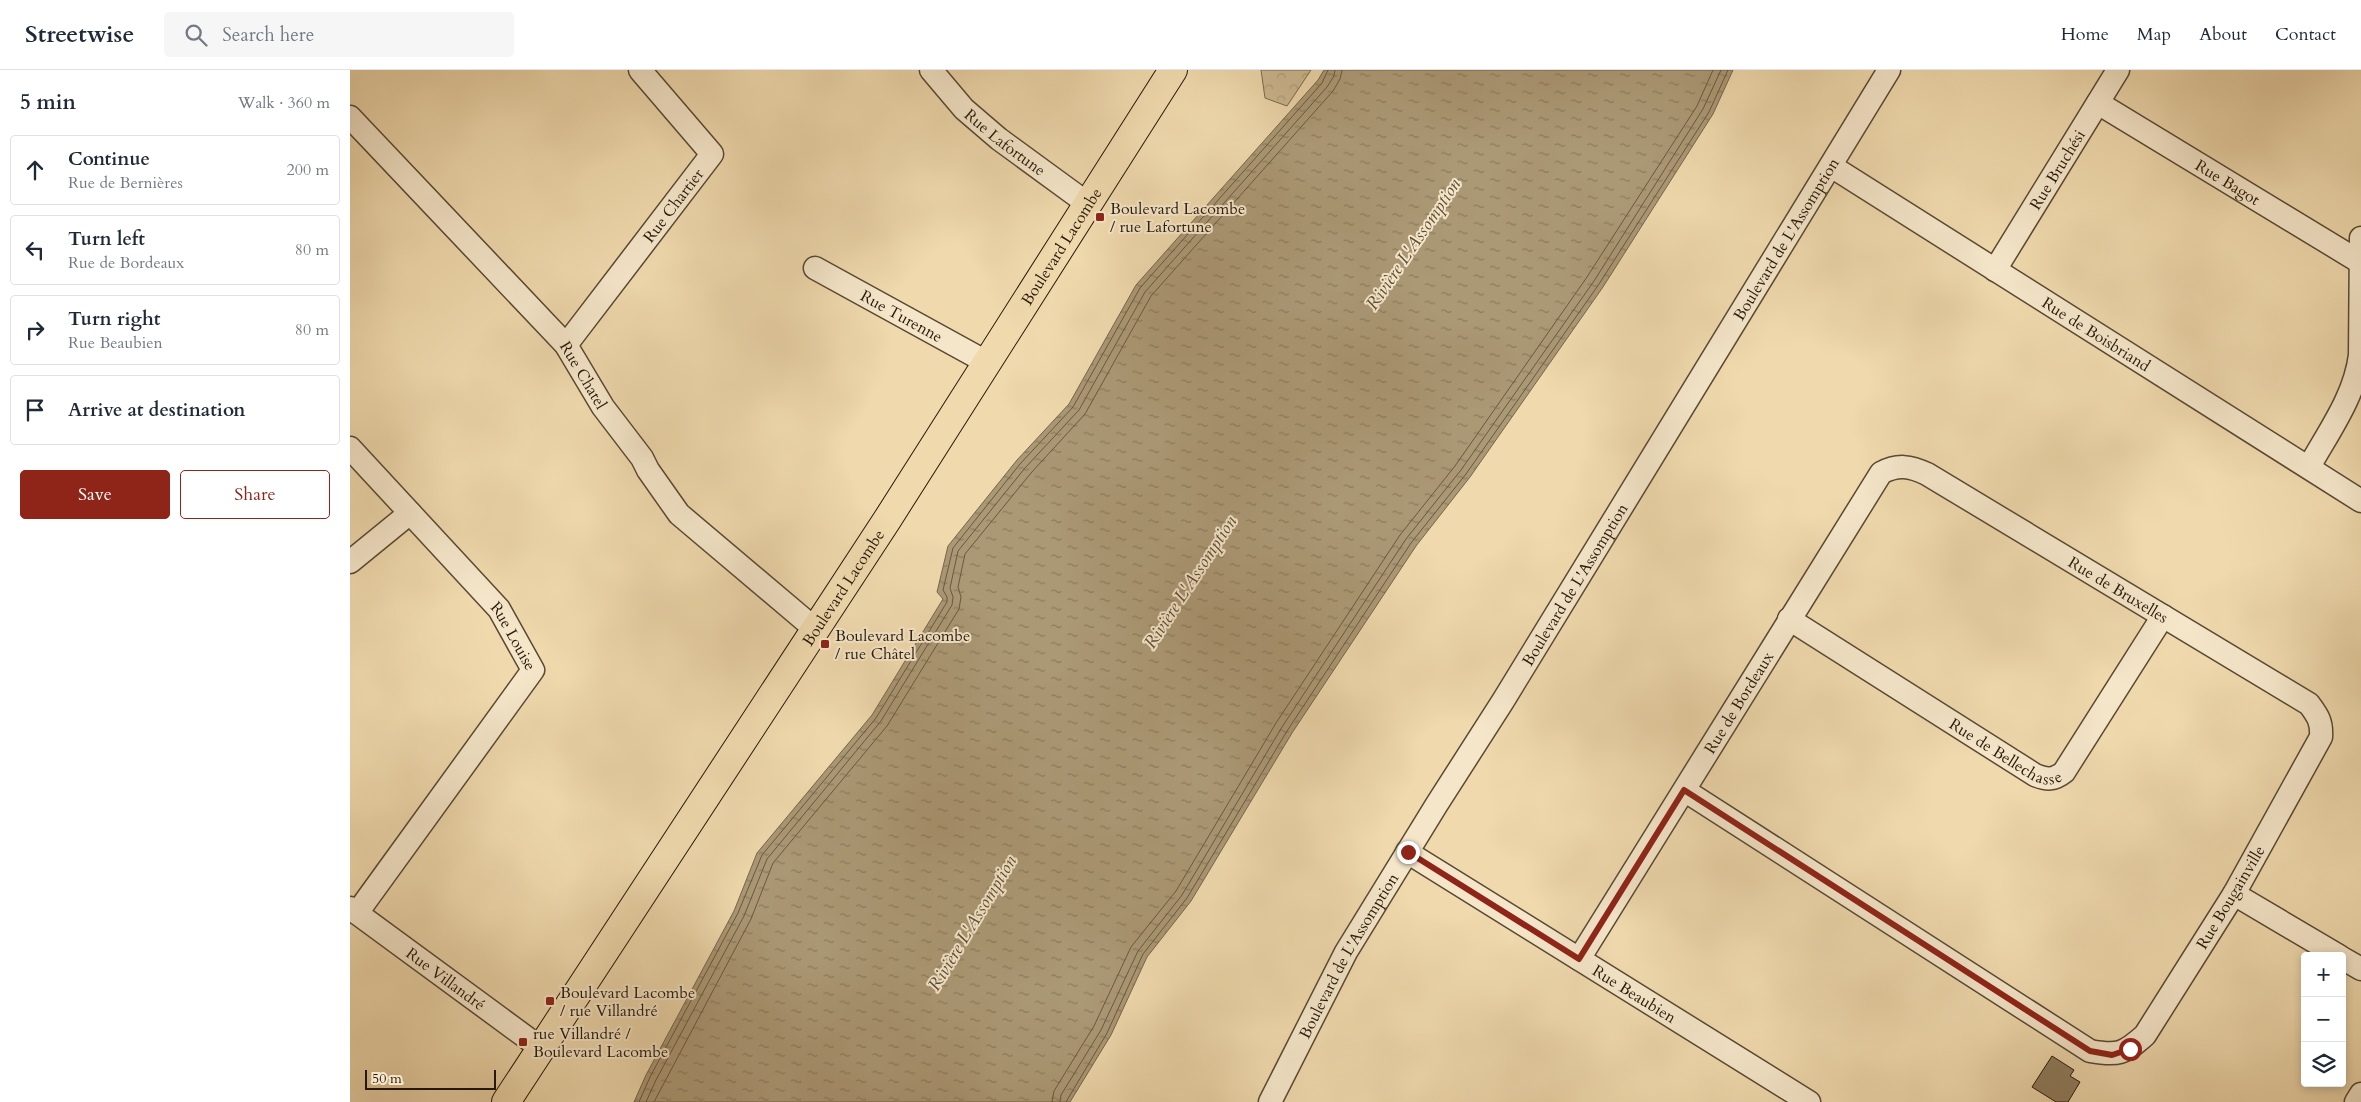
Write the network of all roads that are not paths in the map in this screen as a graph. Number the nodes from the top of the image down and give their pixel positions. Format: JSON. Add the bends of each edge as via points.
{"nodes":[{"id":1,"x":640,"y":70,"type":"edge"},
{"id":2,"x":931,"y":70,"type":"edge"},
{"id":3,"x":1173,"y":70,"type":"edge"},
{"id":4,"x":1889,"y":70,"type":"edge"},
{"id":5,"x":2118,"y":70,"type":"edge"},
{"id":6,"x":2098,"y":103,"type":"junction"},
{"id":7,"x":350,"y":117,"type":"edge"},
{"id":8,"x":1832,"y":166,"type":"junction"},
{"id":9,"x":1088,"y":204,"type":"junction"},
{"id":10,"x":2361,"y":238,"type":"edge"},
{"id":11,"x":2360,"y":262,"type":"junction"},
{"id":12,"x":815,"y":268,"type":"dead end"},
{"id":13,"x":1995,"y":270,"type":"junction"},
{"id":14,"x":566,"y":345,"type":"junction"},
{"id":15,"x":988,"y":363,"type":"junction"},
{"id":16,"x":350,"y":448,"type":"edge"},
{"id":17,"x":1911,"y":466,"type":"joint"},
{"id":18,"x":2309,"y":467,"type":"junction"},
{"id":19,"x":2361,"y":501,"type":"edge"},
{"id":20,"x":410,"y":513,"type":"junction"},
{"id":21,"x":350,"y":562,"type":"edge"},
{"id":22,"x":2163,"y":616,"type":"junction"},
{"id":23,"x":1789,"y":619,"type":"junction"},
{"id":24,"x":815,"y":629,"type":"junction"},
{"id":25,"x":2320,"y":719,"type":"joint"},
{"id":26,"x":1684,"y":790,"type":"junction"},
{"id":27,"x":1408,"y":852,"type":"junction"},
{"id":28,"x":2234,"y":894,"type":"junction"},
{"id":29,"x":353,"y":910,"type":"edge"},
{"id":30,"x":2332,"y":952,"type":"edge"},
{"id":31,"x":1579,"y":959,"type":"junction"},
{"id":32,"x":2346,"y":960,"type":"edge"},
{"id":33,"x":2361,"y":969,"type":"edge"},
{"id":34,"x":542,"y":1049,"type":"junction"},
{"id":35,"x":2361,"y":1094,"type":"edge"},
{"id":36,"x":506,"y":1102,"type":"edge"},
{"id":37,"x":1270,"y":1102,"type":"edge"},
{"id":38,"x":1810,"y":1102,"type":"edge"},
{"id":39,"x":2356,"y":1102,"type":"edge"}],
"edges":[{"from":1,"to":14,"type":"street","name":"Rue Chartier","via":[[712,154]]},
{"from":2,"to":9,"type":"street","name":"Rue Lafortune","via":[[964,109],[999,140]]},
{"from":3,"to":9,"type":"main road","name":"Boulevard Lacombe"},
{"from":4,"to":8,"type":"street","name":"Boulevard de L'Assomption"},
{"from":5,"to":6,"type":"street","name":"Rue Bruchési"},
{"from":6,"to":11,"type":"street","name":"Rue Bagot"},
{"from":6,"to":13,"type":"street","name":"Rue Bruchési"},
{"from":7,"to":14,"type":"street","name":"Rue Chatel"},
{"from":8,"to":13,"type":"street","name":"Rue de Boisbriand"},
{"from":8,"to":27,"type":"street","name":"Boulevard de L'Assomption"},
{"from":9,"to":15,"type":"main road","name":"Boulevard Lacombe"},
{"from":10,"to":11,"type":"street"},
{"from":11,"to":18,"type":"street","via":[[2358,373]]},
{"from":12,"to":15,"type":"street","name":"Rue Turenne"},
{"from":13,"to":18,"type":"street","name":"Rue de Boisbriand"},
{"from":14,"to":24,"type":"street","name":"Rue Chatel","via":[[603,407],[679,514]]},
{"from":15,"to":24,"type":"main road","name":"Boulevard Lacombe"},
{"from":16,"to":20,"type":"street","name":"Rue Louise"},
{"from":17,"to":22,"type":"street","name":"Rue de Bruxelles"},
{"from":17,"to":23,"type":"street","name":"Rue de Bordeaux","via":[[1894,466],[1881,473]]},
{"from":18,"to":19,"type":"street","name":"Rue de Boisbriand"},
{"from":20,"to":21,"type":"street"},
{"from":20,"to":29,"type":"street","name":"Rue Louise","via":[[499,609],[533,670]]},
{"from":22,"to":23,"type":"street","name":"Rue de Bellechasse","via":[[2064,772],[2057,778],[2046,780]]},
{"from":22,"to":25,"type":"street","name":"Rue de Bruxelles","via":[[2309,704]]},
{"from":23,"to":26,"type":"street","name":"Rue de Bordeaux"},
{"from":24,"to":34,"type":"main road","name":"Boulevard Lacombe"},
{"from":25,"to":28,"type":"street","name":"Rue Bougainville","via":[[2321,736]]},
{"from":26,"to":28,"type":"street","name":"Rue Bougainville","via":[[2090,1051],[2112,1055],[2130,1049],[2145,1035]]},
{"from":26,"to":31,"type":"street","name":"Rue de Bordeaux"},
{"from":27,"to":31,"type":"street","name":"Rue Beaubien"},
{"from":27,"to":37,"type":"street","name":"Boulevard de L'Assomption","via":[[1346,952]]},
{"from":28,"to":30,"type":"street"},
{"from":29,"to":34,"type":"street","name":"Rue Villandré"},
{"from":31,"to":38,"type":"street","name":"Rue Beaubien"},
{"from":32,"to":33,"type":"street"},
{"from":34,"to":36,"type":"main road","name":"Boulevard Lacombe"},
{"from":35,"to":39,"type":"street"}]}
